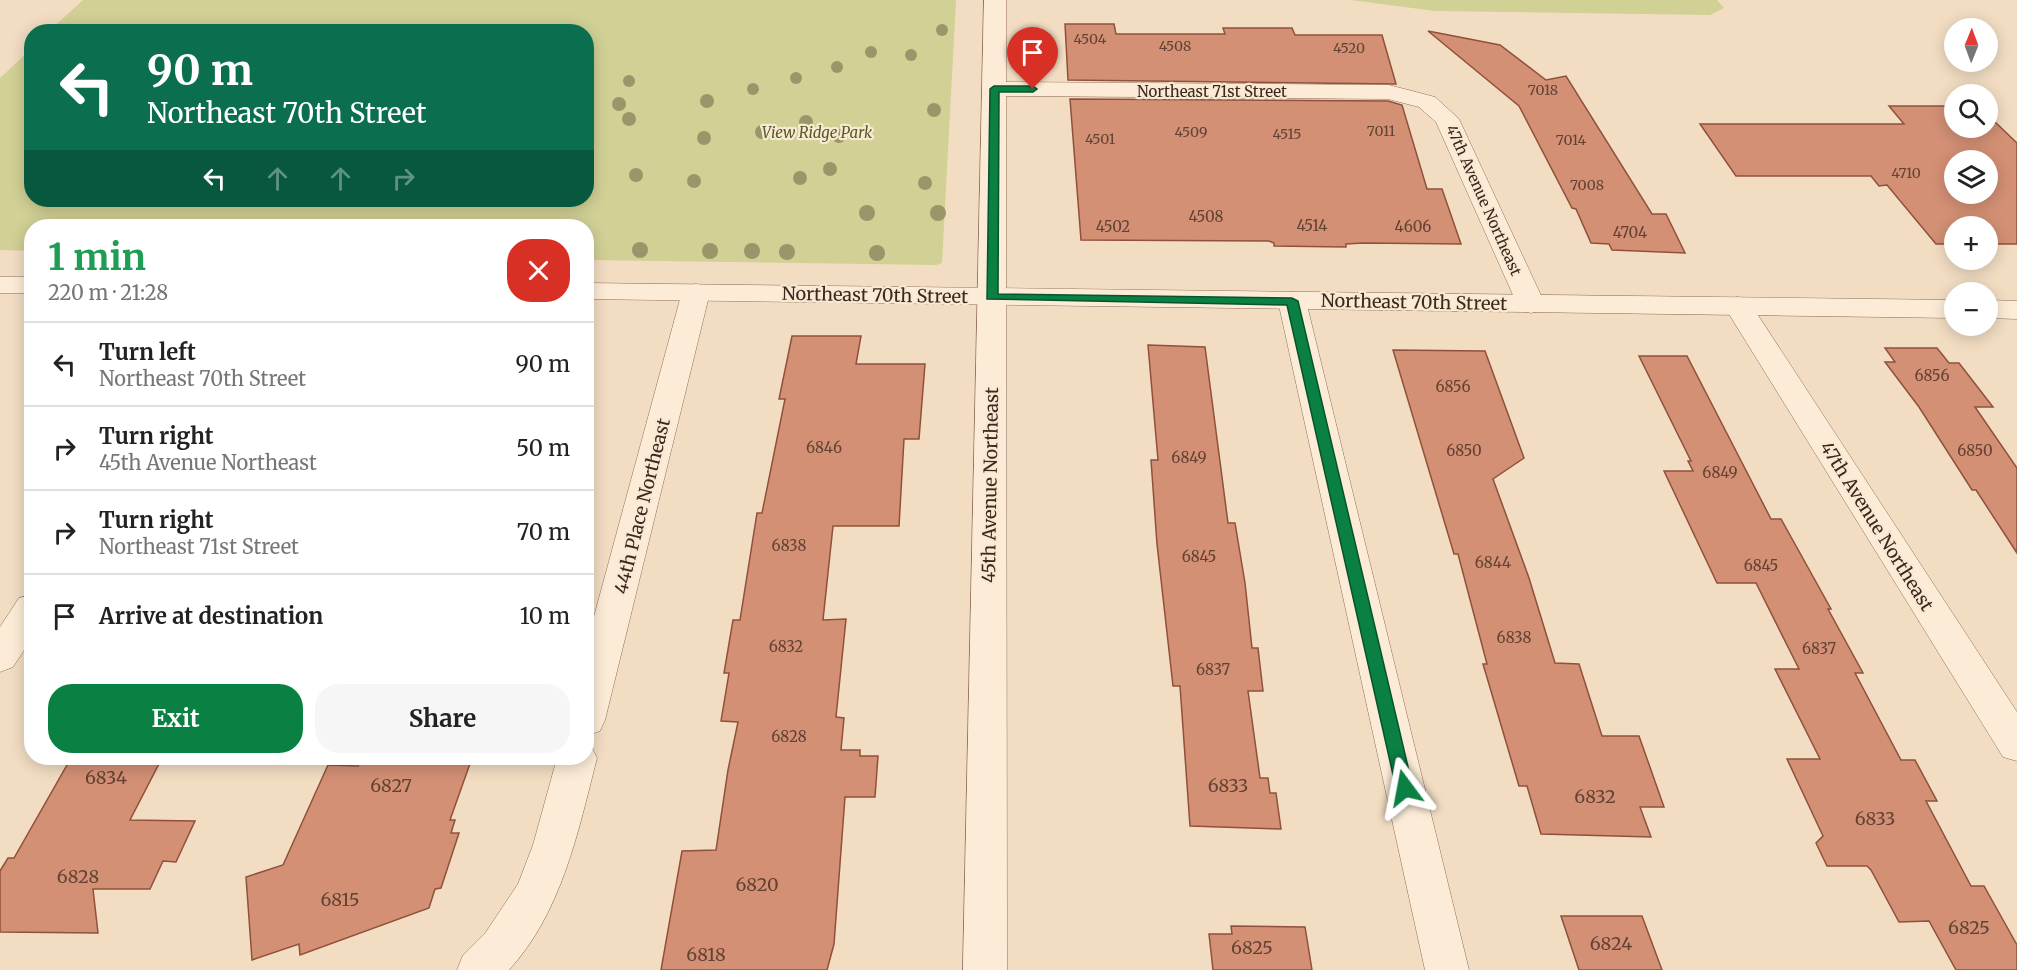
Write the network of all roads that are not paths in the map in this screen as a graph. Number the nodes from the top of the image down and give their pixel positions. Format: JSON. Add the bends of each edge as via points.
{"nodes":[{"id":1,"x":995,"y":0,"type":"edge"},
{"id":2,"x":994,"y":89,"type":"junction"},
{"id":3,"x":1427,"y":102,"type":"joint"},
{"id":4,"x":0,"y":285,"type":"edge"},
{"id":5,"x":24,"y":285,"type":"edge"},
{"id":6,"x":594,"y":291,"type":"edge"},
{"id":7,"x":696,"y":292,"type":"junction"},
{"id":8,"x":992,"y":297,"type":"junction"},
{"id":9,"x":1292,"y":301,"type":"junction"},
{"id":10,"x":1531,"y":304,"type":"junction"},
{"id":11,"x":1738,"y":306,"type":"junction"},
{"id":12,"x":1944,"y":309,"type":"edge"},
{"id":13,"x":1998,"y":309,"type":"edge"},
{"id":14,"x":2017,"y":310,"type":"edge"},
{"id":15,"x":24,"y":620,"type":"edge"},
{"id":16,"x":0,"y":657,"type":"edge"},
{"id":17,"x":594,"y":689,"type":"edge"},
{"id":18,"x":2017,"y":745,"type":"edge"},
{"id":19,"x":575,"y":765,"type":"edge"},
{"id":20,"x":479,"y":970,"type":"edge"},
{"id":21,"x":985,"y":970,"type":"edge"},
{"id":22,"x":1447,"y":970,"type":"edge"}],
"edges":[{"from":1,"to":2,"type":"street","name":"45th Avenue Northeast"},
{"from":2,"to":3,"type":"street","name":"Northeast 71st Street","via":[[1389,92]]},
{"from":2,"to":8,"type":"street","name":"45th Avenue Northeast"},
{"from":3,"to":10,"type":"street","name":"47th Avenue Northeast","via":[[1447,119]]},
{"from":4,"to":5,"type":"street"},
{"from":6,"to":7,"type":"street","name":"Northeast 70th Street"},
{"from":7,"to":8,"type":"street","name":"Northeast 70th Street"},
{"from":7,"to":17,"type":"street","name":"44th Place Northeast"},
{"from":8,"to":9,"type":"street","name":"Northeast 70th Street"},
{"from":8,"to":21,"type":"street","name":"45th Avenue Northeast"},
{"from":9,"to":10,"type":"street","name":"Northeast 70th Street"},
{"from":9,"to":22,"type":"street"},
{"from":10,"to":11,"type":"street","name":"Northeast 70th Street"},
{"from":11,"to":12,"type":"street","name":"Northeast 70th Street"},
{"from":11,"to":18,"type":"street","name":"47th Avenue Northeast"},
{"from":13,"to":14,"type":"street"},
{"from":15,"to":16,"type":"street"},
{"from":19,"to":20,"type":"street","via":[[549,864],[536,895],[513,932]]}]}
